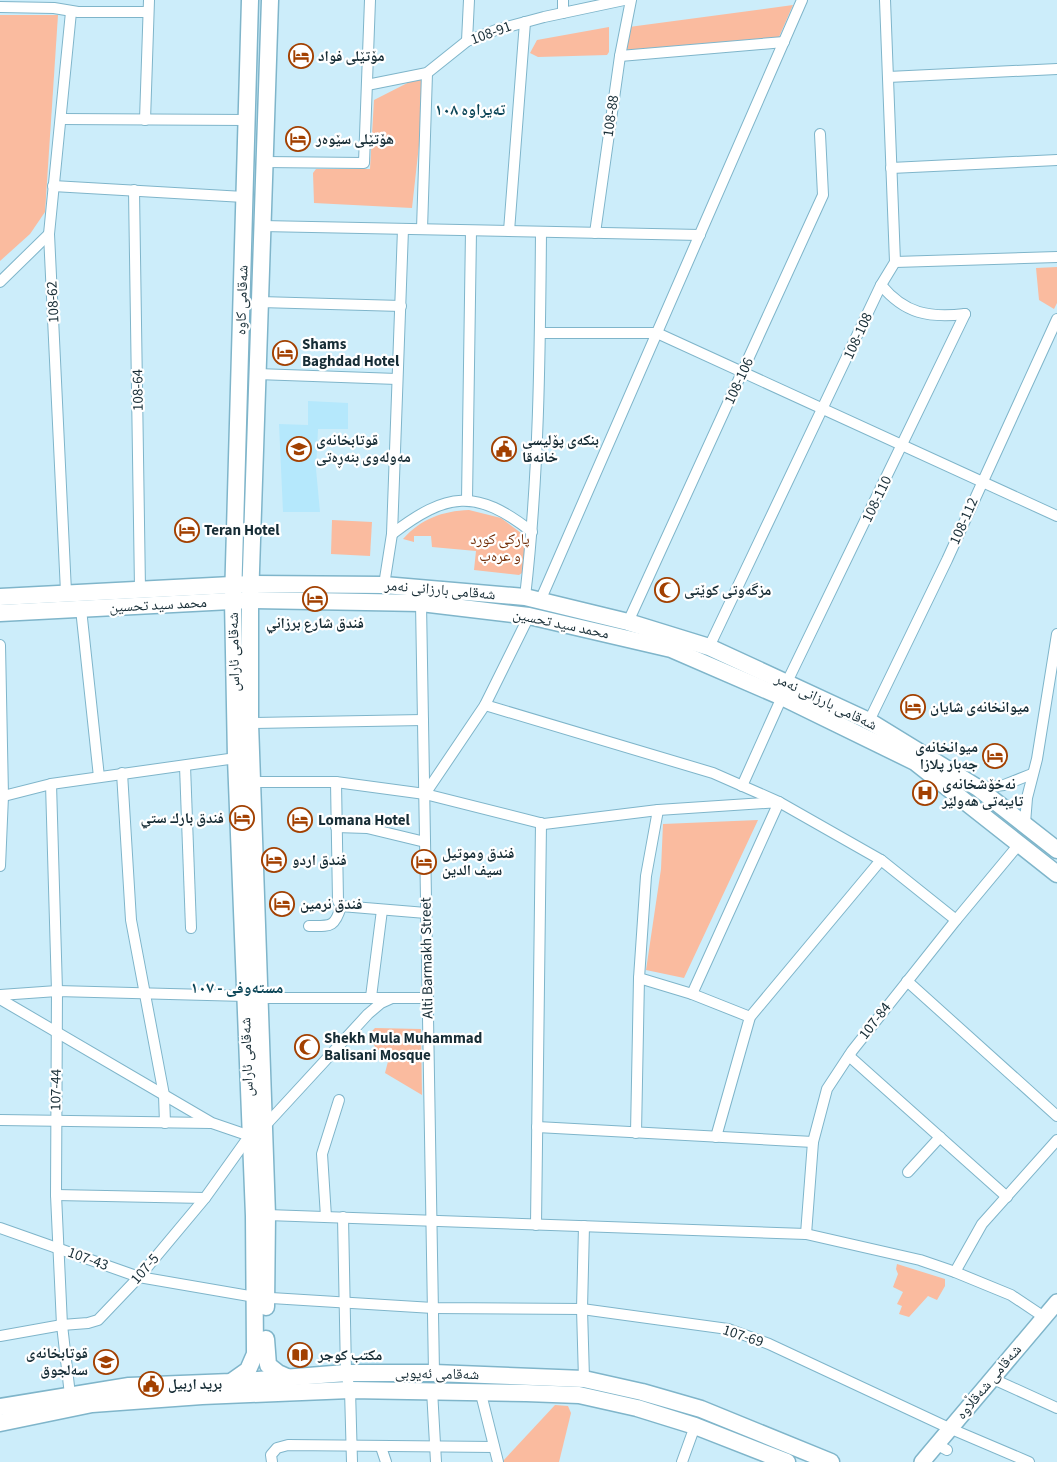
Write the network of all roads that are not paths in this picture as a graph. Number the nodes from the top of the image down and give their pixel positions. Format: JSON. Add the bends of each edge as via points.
{"nodes":[{"id":1,"x":149,"y":0,"type":"edge"},
{"id":2,"x":250,"y":0,"type":"edge"},
{"id":3,"x":270,"y":0,"type":"edge"},
{"id":4,"x":370,"y":0,"type":"edge"},
{"id":5,"x":469,"y":0,"type":"edge"},
{"id":6,"x":563,"y":0,"type":"edge"},
{"id":7,"x":624,"y":0,"type":"edge"},
{"id":8,"x":631,"y":0,"type":"edge"},
{"id":9,"x":802,"y":0,"type":"edge"},
{"id":10,"x":885,"y":0,"type":"edge"},
{"id":11,"x":54,"y":4,"type":"edge"},
{"id":12,"x":0,"y":7,"type":"edge"},
{"id":13,"x":71,"y":12,"type":"junction"},
{"id":14,"x":148,"y":12,"type":"junction"},
{"id":15,"x":563,"y":13,"type":"junction"},
{"id":16,"x":524,"y":22,"type":"junction"},
{"id":17,"x":468,"y":41,"type":"junction"},
{"id":18,"x":784,"y":42,"type":"junction"},
{"id":19,"x":620,"y":56,"type":"junction"},
{"id":20,"x":1057,"y":70,"type":"edge"},
{"id":21,"x":427,"y":73,"type":"junction"},
{"id":22,"x":888,"y":77,"type":"junction"},
{"id":23,"x":367,"y":86,"type":"junction"},
{"id":24,"x":61,"y":119,"type":"junction"},
{"id":25,"x":145,"y":120,"type":"junction"},
{"id":26,"x":247,"y":120,"type":"junction"},
{"id":27,"x":820,"y":134,"type":"dead end"},
{"id":28,"x":1057,"y":160,"type":"edge"},
{"id":29,"x":264,"y":162,"type":"junction"},
{"id":30,"x":891,"y":168,"type":"junction"},
{"id":31,"x":53,"y":186,"type":"junction"},
{"id":32,"x":134,"y":190,"type":"junction"},
{"id":33,"x":244,"y":197,"type":"junction"},
{"id":34,"x":262,"y":226,"type":"junction"},
{"id":35,"x":404,"y":229,"type":"junction"},
{"id":36,"x":422,"y":229,"type":"junction"},
{"id":37,"x":471,"y":231,"type":"junction"},
{"id":38,"x":509,"y":231,"type":"junction"},
{"id":39,"x":541,"y":232,"type":"junction"},
{"id":40,"x":49,"y":234,"type":"junction"},
{"id":41,"x":595,"y":234,"type":"junction"},
{"id":42,"x":700,"y":235,"type":"junction"},
{"id":43,"x":1057,"y":257,"type":"edge"},
{"id":44,"x":895,"y":262,"type":"junction"},
{"id":45,"x":0,"y":282,"type":"edge"},
{"id":46,"x":881,"y":285,"type":"junction"},
{"id":47,"x":260,"y":302,"type":"junction"},
{"id":48,"x":401,"y":306,"type":"junction"},
{"id":49,"x":1057,"y":320,"type":"edge"},
{"id":50,"x":540,"y":333,"type":"junction"},
{"id":51,"x":657,"y":333,"type":"junction"},
{"id":52,"x":240,"y":352,"type":"junction"},
{"id":53,"x":258,"y":352,"type":"junction"},
{"id":54,"x":743,"y":372,"type":"junction"},
{"id":55,"x":258,"y":374,"type":"junction"},
{"id":56,"x":397,"y":378,"type":"junction"},
{"id":57,"x":823,"y":409,"type":"junction"},
{"id":58,"x":904,"y":446,"type":"junction"},
{"id":59,"x":982,"y":481,"type":"junction"},
{"id":60,"x":467,"y":500,"type":"junction"},
{"id":61,"x":1057,"y":516,"type":"edge"},
{"id":62,"x":532,"y":532,"type":"junction"},
{"id":63,"x":392,"y":534,"type":"junction"},
{"id":64,"x":384,"y":585,"type":"junction"},
{"id":65,"x":140,"y":589,"type":"junction"},
{"id":66,"x":66,"y":592,"type":"junction"},
{"id":67,"x":234,"y":592,"type":"junction"},
{"id":68,"x":250,"y":592,"type":"junction"},
{"id":69,"x":0,"y":597,"type":"edge"},
{"id":70,"x":532,"y":599,"type":"junction"},
{"id":71,"x":421,"y":603,"type":"junction"},
{"id":72,"x":82,"y":609,"type":"junction"},
{"id":73,"x":0,"y":613,"type":"edge"},
{"id":74,"x":529,"y":616,"type":"junction"},
{"id":75,"x":628,"y":622,"type":"junction"},
{"id":76,"x":1057,"y":634,"type":"edge"},
{"id":77,"x":0,"y":645,"type":"edge"},
{"id":78,"x":709,"y":647,"type":"junction"},
{"id":79,"x":785,"y":689,"type":"junction"},
{"id":80,"x":485,"y":705,"type":"junction"},
{"id":81,"x":423,"y":720,"type":"junction"},
{"id":82,"x":869,"y":721,"type":"junction"},
{"id":83,"x":250,"y":723,"type":"junction"},
{"id":84,"x":236,"y":758,"type":"junction"},
{"id":85,"x":185,"y":766,"type":"junction"},
{"id":86,"x":122,"y":773,"type":"junction"},
{"id":87,"x":1032,"y":774,"type":"junction"},
{"id":88,"x":99,"y":778,"type":"junction"},
{"id":89,"x":252,"y":782,"type":"junction"},
{"id":90,"x":336,"y":782,"type":"junction"},
{"id":91,"x":51,"y":784,"type":"junction"},
{"id":92,"x":742,"y":786,"type":"junction"},
{"id":93,"x":978,"y":788,"type":"junction"},
{"id":94,"x":425,"y":794,"type":"junction"},
{"id":95,"x":2,"y":796,"type":"edge"},
{"id":96,"x":779,"y":802,"type":"junction"},
{"id":97,"x":658,"y":810,"type":"junction"},
{"id":98,"x":541,"y":823,"type":"junction"},
{"id":99,"x":1024,"y":823,"type":"junction"},
{"id":100,"x":336,"y":827,"type":"junction"},
{"id":101,"x":425,"y":842,"type":"junction"},
{"id":102,"x":1020,"y":843,"type":"junction"},
{"id":103,"x":1057,"y":850,"type":"edge"},
{"id":104,"x":881,"y":860,"type":"junction"},
{"id":105,"x":0,"y":866,"type":"edge"},
{"id":106,"x":1057,"y":874,"type":"edge"},
{"id":107,"x":341,"y":906,"type":"junction"},
{"id":108,"x":382,"y":910,"type":"junction"},
{"id":109,"x":426,"y":913,"type":"junction"},
{"id":110,"x":956,"y":920,"type":"junction"},
{"id":111,"x":309,"y":926,"type":"dead end"},
{"id":112,"x":190,"y":928,"type":"dead end"},
{"id":113,"x":639,"y":978,"type":"junction"},
{"id":114,"x":907,"y":981,"type":"junction"},
{"id":115,"x":57,"y":990,"type":"junction"},
{"id":116,"x":145,"y":994,"type":"junction"},
{"id":117,"x":692,"y":994,"type":"junction"},
{"id":118,"x":0,"y":995,"type":"edge"},
{"id":119,"x":252,"y":997,"type":"junction"},
{"id":120,"x":372,"y":997,"type":"junction"},
{"id":121,"x":392,"y":998,"type":"junction"},
{"id":122,"x":428,"y":998,"type":"junction"},
{"id":123,"x":0,"y":999,"type":"edge"},
{"id":124,"x":750,"y":1017,"type":"junction"},
{"id":125,"x":57,"y":1032,"type":"junction"},
{"id":126,"x":849,"y":1056,"type":"junction"},
{"id":127,"x":164,"y":1095,"type":"junction"},
{"id":128,"x":340,"y":1100,"type":"dead end"},
{"id":129,"x":1057,"y":1116,"type":"edge"},
{"id":130,"x":0,"y":1120,"type":"edge"},
{"id":131,"x":56,"y":1121,"type":"junction"},
{"id":132,"x":165,"y":1123,"type":"junction"},
{"id":133,"x":212,"y":1123,"type":"junction"},
{"id":134,"x":537,"y":1127,"type":"junction"},
{"id":135,"x":257,"y":1132,"type":"junction"},
{"id":136,"x":636,"y":1133,"type":"junction"},
{"id":137,"x":716,"y":1137,"type":"junction"},
{"id":138,"x":940,"y":1137,"type":"junction"},
{"id":139,"x":1057,"y":1140,"type":"edge"},
{"id":140,"x":812,"y":1142,"type":"junction"},
{"id":141,"x":908,"y":1172,"type":"dead end"},
{"id":142,"x":56,"y":1195,"type":"junction"},
{"id":143,"x":1007,"y":1197,"type":"junction"},
{"id":144,"x":204,"y":1198,"type":"junction"},
{"id":145,"x":267,"y":1215,"type":"junction"},
{"id":146,"x":326,"y":1217,"type":"junction"},
{"id":147,"x":343,"y":1218,"type":"junction"},
{"id":148,"x":432,"y":1220,"type":"junction"},
{"id":149,"x":536,"y":1225,"type":"junction"},
{"id":150,"x":584,"y":1226,"type":"junction"},
{"id":151,"x":0,"y":1228,"type":"edge"},
{"id":152,"x":806,"y":1234,"type":"junction"},
{"id":153,"x":58,"y":1248,"type":"junction"},
{"id":154,"x":955,"y":1272,"type":"junction"},
{"id":155,"x":139,"y":1278,"type":"junction"},
{"id":156,"x":260,"y":1297,"type":"junction"},
{"id":157,"x":345,"y":1302,"type":"junction"},
{"id":158,"x":1057,"y":1302,"type":"edge"},
{"id":159,"x":433,"y":1308,"type":"junction"},
{"id":160,"x":582,"y":1309,"type":"junction"},
{"id":161,"x":1044,"y":1317,"type":"junction"},
{"id":162,"x":62,"y":1325,"type":"junction"},
{"id":163,"x":0,"y":1336,"type":"edge"},
{"id":164,"x":346,"y":1372,"type":"junction"},
{"id":165,"x":434,"y":1372,"type":"junction"},
{"id":166,"x":287,"y":1377,"type":"junction"},
{"id":167,"x":991,"y":1378,"type":"junction"},
{"id":168,"x":584,"y":1379,"type":"junction"},
{"id":169,"x":231,"y":1382,"type":"junction"},
{"id":170,"x":350,"y":1390,"type":"junction"},
{"id":171,"x":432,"y":1390,"type":"junction"},
{"id":172,"x":480,"y":1390,"type":"junction"},
{"id":173,"x":70,"y":1395,"type":"junction"},
{"id":174,"x":0,"y":1407,"type":"edge"},
{"id":175,"x":1057,"y":1408,"type":"edge"},
{"id":176,"x":0,"y":1423,"type":"edge"},
{"id":177,"x":695,"y":1426,"type":"junction"},
{"id":178,"x":949,"y":1428,"type":"junction"},
{"id":179,"x":352,"y":1447,"type":"junction"},
{"id":180,"x":381,"y":1447,"type":"junction"},
{"id":181,"x":435,"y":1447,"type":"junction"},
{"id":182,"x":494,"y":1447,"type":"junction"},
{"id":183,"x":272,"y":1462,"type":"edge"},
{"id":184,"x":352,"y":1462,"type":"edge"},
{"id":185,"x":386,"y":1462,"type":"edge"},
{"id":186,"x":436,"y":1462,"type":"edge"},
{"id":187,"x":498,"y":1462,"type":"edge"},
{"id":188,"x":682,"y":1462,"type":"edge"},
{"id":189,"x":787,"y":1462,"type":"edge"},
{"id":190,"x":831,"y":1462,"type":"edge"},
{"id":191,"x":922,"y":1462,"type":"edge"},
{"id":192,"x":1029,"y":1462,"type":"edge"}],
"edges":[{"from":1,"to":14,"type":"street"},
{"from":2,"to":26,"type":"main road","name":"شەقامی کاوە"},
{"from":3,"to":29,"type":"main road","name":"شەقامی کاوە"},
{"from":4,"to":23,"type":"street"},
{"from":5,"to":17,"type":"street"},
{"from":6,"to":15,"type":"street"},
{"from":7,"to":15,"type":"street","name":"108-91"},
{"from":8,"to":19,"type":"street","name":"108-88"},
{"from":9,"to":18,"type":"street"},
{"from":10,"to":22,"type":"street"},
{"from":11,"to":12,"type":"street"},
{"from":11,"to":13,"type":"street"},
{"from":13,"to":14,"type":"street"},
{"from":13,"to":24,"type":"street","name":"108-62"},
{"from":14,"to":25,"type":"street"},
{"from":15,"to":16,"type":"street","name":"108-91"},
{"from":16,"to":17,"type":"street","name":"108-91"},
{"from":16,"to":38,"type":"street"},
{"from":17,"to":21,"type":"street","name":"108-91"},
{"from":18,"to":19,"type":"street"},
{"from":18,"to":42,"type":"street"},
{"from":19,"to":41,"type":"street","name":"108-88"},
{"from":20,"to":22,"type":"street"},
{"from":21,"to":23,"type":"street","name":"108-91"},
{"from":21,"to":36,"type":"street"},
{"from":22,"to":30,"type":"street"},
{"from":23,"to":29,"type":"street","via":[[364,163]]},
{"from":24,"to":25,"type":"street"},
{"from":24,"to":31,"type":"street","name":"108-62"},
{"from":25,"to":26,"type":"street"},
{"from":26,"to":33,"type":"main road","name":"شەقامی کاوە"},
{"from":27,"to":54,"type":"street","name":"108-106","via":[[823,195]]},
{"from":28,"to":30,"type":"street"},
{"from":29,"to":34,"type":"main road","name":"شەقامی کاوە"},
{"from":30,"to":44,"type":"street"},
{"from":31,"to":32,"type":"street"},
{"from":31,"to":40,"type":"street","name":"108-62"},
{"from":32,"to":33,"type":"street"},
{"from":32,"to":65,"type":"street","name":"108-64"},
{"from":33,"to":52,"type":"main road","name":"شەقامی کاوە"},
{"from":34,"to":35,"type":"street"},
{"from":34,"to":47,"type":"main road","name":"شەقامی کاوە"},
{"from":35,"to":36,"type":"street"},
{"from":35,"to":48,"type":"street"},
{"from":36,"to":37,"type":"street"},
{"from":37,"to":38,"type":"street"},
{"from":37,"to":60,"type":"street"},
{"from":38,"to":39,"type":"street"},
{"from":39,"to":41,"type":"street"},
{"from":39,"to":50,"type":"street"},
{"from":40,"to":45,"type":"street"},
{"from":40,"to":66,"type":"street","name":"108-62"},
{"from":41,"to":42,"type":"street"},
{"from":42,"to":51,"type":"street"},
{"from":43,"to":44,"type":"street"},
{"from":44,"to":46,"type":"street","name":"108-108"},
{"from":46,"to":57,"type":"street","name":"108-108"},
{"from":46,"to":58,"type":"street","name":"108-110","via":[[892,299],[928,316],[965,314]]},
{"from":47,"to":48,"type":"street"},
{"from":47,"to":53,"type":"main road","name":"شەقامی کاوە"},
{"from":48,"to":56,"type":"street"},
{"from":49,"to":59,"type":"street","name":"108-112"},
{"from":50,"to":51,"type":"street"},
{"from":50,"to":62,"type":"street"},
{"from":51,"to":54,"type":"street"},
{"from":51,"to":70,"type":"street"},
{"from":52,"to":53,"type":"main road"},
{"from":52,"to":67,"type":"main road","name":"شەقامی کاوە"},
{"from":53,"to":55,"type":"main road","name":"شەقامی کاوە"},
{"from":54,"to":57,"type":"street"},
{"from":54,"to":75,"type":"street","name":"108-106"},
{"from":55,"to":56,"type":"street"},
{"from":55,"to":68,"type":"main road","name":"شەقامی کاوە"},
{"from":56,"to":63,"type":"street"},
{"from":57,"to":58,"type":"street"},
{"from":57,"to":78,"type":"street","name":"108-108"},
{"from":58,"to":59,"type":"street"},
{"from":58,"to":79,"type":"street","name":"108-110"},
{"from":59,"to":61,"type":"street"},
{"from":59,"to":82,"type":"street","name":"108-112"},
{"from":60,"to":62,"type":"street","via":[[491,505],[514,517]]},
{"from":60,"to":63,"type":"street","via":[[439,504],[417,515]]},
{"from":62,"to":70,"type":"street"},
{"from":63,"to":64,"type":"street"},
{"from":64,"to":68,"type":"main road","name":"شەقامی بارزانی نەمر"},
{"from":64,"to":70,"type":"main road","name":"شەقامی بارزانی نەمر"},
{"from":65,"to":66,"type":"main road"},
{"from":65,"to":67,"type":"main road"},
{"from":66,"to":69,"type":"main road"},
{"from":67,"to":68,"type":"main road","name":"محمد سید تحسین"},
{"from":67,"to":72,"type":"main road","name":"محمد سید تحسین"},
{"from":67,"to":84,"type":"main road","name":"شەقامی ئاراس"},
{"from":68,"to":71,"type":"main road","name":"محمد سید تحسین"},
{"from":68,"to":83,"type":"main road","name":"شەقامی ئاراس"},
{"from":70,"to":75,"type":"main road","name":"شەقامی بارزانی نەمر"},
{"from":71,"to":74,"type":"main road","name":"محمد سید تحسین"},
{"from":71,"to":81,"type":"street","name":"Alti Barmakh Street"},
{"from":72,"to":73,"type":"main road","name":"محمد سید تحسین"},
{"from":72,"to":88,"type":"street"},
{"from":74,"to":79,"type":"main road","name":"محمد سید تحسین","via":[[671,649]]},
{"from":74,"to":80,"type":"street"},
{"from":75,"to":78,"type":"main road","name":"شەقامی بارزانی نەمر"},
{"from":76,"to":87,"type":"street"},
{"from":77,"to":95,"type":"street"},
{"from":78,"to":79,"type":"main road","name":"شەقامی بارزانی نەمر"},
{"from":79,"to":82,"type":"main road","name":"شەقامی بارزانی نەمر"},
{"from":79,"to":92,"type":"street","name":"108-110"},
{"from":79,"to":102,"type":"main road","name":"محمد سید تحسین","via":[[915,762]]},
{"from":80,"to":92,"type":"street","via":[[713,773]]},
{"from":80,"to":94,"type":"street"},
{"from":81,"to":83,"type":"street"},
{"from":81,"to":94,"type":"street","name":"Alti Barmakh Street"},
{"from":82,"to":93,"type":"main road","name":"شەقامی بارزانی نەمر"},
{"from":83,"to":89,"type":"main road","name":"شەقامی ئاراس"},
{"from":84,"to":85,"type":"street"},
{"from":84,"to":119,"type":"main road","name":"شەقامی ئاراس"},
{"from":85,"to":86,"type":"street"},
{"from":85,"to":112,"type":"street"},
{"from":86,"to":88,"type":"street"},
{"from":86,"to":116,"type":"street","via":[[132,920]]},
{"from":87,"to":93,"type":"street","via":[[1009,784]]},
{"from":87,"to":99,"type":"street"},
{"from":88,"to":91,"type":"street"},
{"from":89,"to":90,"type":"street"},
{"from":89,"to":119,"type":"main road","name":"شەقامی ئاراس"},
{"from":90,"to":94,"type":"street"},
{"from":90,"to":100,"type":"street"},
{"from":91,"to":95,"type":"street"},
{"from":91,"to":115,"type":"street","name":"107-44"},
{"from":92,"to":96,"type":"street"},
{"from":93,"to":99,"type":"main road","name":"شەقامی بارزانی نەمر"},
{"from":94,"to":98,"type":"street"},
{"from":94,"to":101,"type":"street","name":"Alti Barmakh Street"},
{"from":95,"to":105,"type":"street"},
{"from":96,"to":97,"type":"street"},
{"from":96,"to":104,"type":"street"},
{"from":96,"to":117,"type":"street"},
{"from":97,"to":98,"type":"street"},
{"from":97,"to":113,"type":"street","via":[[646,876]]},
{"from":98,"to":134,"type":"street"},
{"from":99,"to":103,"type":"main road","name":"شەقامی بارزانی نەمر"},
{"from":100,"to":101,"type":"street","via":[[367,828]]},
{"from":100,"to":107,"type":"street","via":[[338,901]]},
{"from":101,"to":109,"type":"street","name":"Alti Barmakh Street"},
{"from":102,"to":106,"type":"main road","name":"محمد سید تحسین"},
{"from":102,"to":110,"type":"street","name":"107-84"},
{"from":104,"to":110,"type":"street"},
{"from":104,"to":124,"type":"street"},
{"from":107,"to":108,"type":"street"},
{"from":107,"to":111,"type":"street","via":[[334,923]]},
{"from":108,"to":109,"type":"street"},
{"from":108,"to":120,"type":"street"},
{"from":109,"to":122,"type":"street","name":"Alti Barmakh Street"},
{"from":110,"to":114,"type":"street","name":"107-84"},
{"from":113,"to":117,"type":"street"},
{"from":113,"to":136,"type":"street"},
{"from":114,"to":126,"type":"street","name":"107-84"},
{"from":114,"to":129,"type":"street"},
{"from":115,"to":116,"type":"street"},
{"from":115,"to":118,"type":"street"},
{"from":115,"to":125,"type":"street","name":"107-44"},
{"from":116,"to":119,"type":"street"},
{"from":116,"to":127,"type":"street"},
{"from":117,"to":124,"type":"street"},
{"from":119,"to":120,"type":"street"},
{"from":119,"to":135,"type":"main road","name":"شەقامی ئاراس"},
{"from":120,"to":121,"type":"street"},
{"from":121,"to":122,"type":"street"},
{"from":121,"to":135,"type":"street","name":"107-5","via":[[368,1014]]},
{"from":122,"to":148,"type":"street","name":"Alti Barmakh Street"},
{"from":123,"to":125,"type":"street"},
{"from":124,"to":137,"type":"street"},
{"from":125,"to":127,"type":"street"},
{"from":125,"to":131,"type":"street","name":"107-44"},
{"from":126,"to":138,"type":"street"},
{"from":126,"to":140,"type":"street","name":"107-84","via":[[827,1090]]},
{"from":127,"to":132,"type":"street"},
{"from":127,"to":133,"type":"street"},
{"from":128,"to":146,"type":"street","via":[[322,1154]]},
{"from":130,"to":131,"type":"street"},
{"from":131,"to":132,"type":"street"},
{"from":131,"to":142,"type":"street","name":"107-44"},
{"from":132,"to":133,"type":"street"},
{"from":133,"to":135,"type":"street"},
{"from":134,"to":136,"type":"street"},
{"from":134,"to":149,"type":"street"},
{"from":135,"to":144,"type":"street","name":"107-5"},
{"from":135,"to":145,"type":"main road","name":"شەقامی ئاراس"},
{"from":135,"to":156,"type":"main road","name":"شەقامی ئاراس","via":[[254,1216]]},
{"from":136,"to":137,"type":"street"},
{"from":137,"to":140,"type":"street"},
{"from":138,"to":141,"type":"street"},
{"from":138,"to":143,"type":"street"},
{"from":139,"to":143,"type":"street"},
{"from":140,"to":152,"type":"street","name":"107-84"},
{"from":142,"to":144,"type":"street"},
{"from":142,"to":153,"type":"street","name":"107-44"},
{"from":143,"to":154,"type":"street","via":[[982,1224]]},
{"from":144,"to":155,"type":"street","name":"107-5"},
{"from":145,"to":146,"type":"street"},
{"from":145,"to":156,"type":"main road","name":"شەقامی ئاراس"},
{"from":146,"to":147,"type":"street"},
{"from":147,"to":148,"type":"street"},
{"from":147,"to":157,"type":"street"},
{"from":148,"to":149,"type":"street"},
{"from":148,"to":159,"type":"street","name":"Alti Barmakh Street"},
{"from":149,"to":150,"type":"street"},
{"from":150,"to":152,"type":"street"},
{"from":150,"to":160,"type":"street"},
{"from":151,"to":153,"type":"street","name":"107-43"},
{"from":152,"to":154,"type":"street","via":[[902,1255]]},
{"from":153,"to":155,"type":"street","name":"107-43"},
{"from":153,"to":162,"type":"street","name":"107-44"},
{"from":154,"to":161,"type":"street","via":[[1011,1295]]},
{"from":155,"to":156,"type":"street","name":"107-43"},
{"from":155,"to":162,"type":"street","name":"107-5","via":[[94,1322]]},
{"from":156,"to":157,"type":"street","name":"107-43"},
{"from":156,"to":166,"type":"main road","name":"شەقامی ئاراس","via":[[266,1362],[274,1371]]},
{"from":156,"to":169,"type":"main road","name":"شەقامی ئاراس","via":[[254,1358],[245,1374]]},
{"from":157,"to":159,"type":"street","name":"107-69"},
{"from":157,"to":164,"type":"street"},
{"from":158,"to":161,"type":"main road","name":"شەقامی شەقڵاوە"},
{"from":159,"to":160,"type":"street","name":"107-69"},
{"from":159,"to":165,"type":"street","name":"Alti Barmakh Street"},
{"from":160,"to":168,"type":"street"},
{"from":160,"to":178,"type":"street","name":"107-69","via":[[728,1329],[768,1344]]},
{"from":161,"to":167,"type":"main road","name":"شەقامی شەقڵاوە"},
{"from":162,"to":163,"type":"street","name":"107-5"},
{"from":162,"to":173,"type":"street","name":"107-44"},
{"from":164,"to":165,"type":"main road","name":"شەقامی ئەیوبی"},
{"from":164,"to":166,"type":"main road","name":"شەقامی ئەیوبی"},
{"from":164,"to":170,"type":"street"},
{"from":165,"to":168,"type":"main road","name":"شەقامی ئەیوبی"},
{"from":166,"to":169,"type":"main road","name":"شەقامی ئەیوبی"},
{"from":167,"to":175,"type":"street"},
{"from":167,"to":178,"type":"main road","name":"شەقامی شەقڵاوە"},
{"from":168,"to":190,"type":"main road","name":"شەقامی ئەیوبی","via":[[701,1409]]},
{"from":169,"to":173,"type":"main road","name":"شەقامی ئەیوبی","via":[[129,1386]]},
{"from":170,"to":171,"type":"main road","name":"شەقامی ئەیوبی"},
{"from":170,"to":176,"type":"main road","name":"شەقامی ئەیوبی","via":[[92,1404]]},
{"from":170,"to":179,"type":"street"},
{"from":171,"to":172,"type":"main road","name":"شەقامی ئەیوبی"},
{"from":171,"to":181,"type":"street"},
{"from":172,"to":177,"type":"main road","name":"شەقامی ئەیوبی","via":[[579,1395]]},
{"from":172,"to":182,"type":"street"},
{"from":173,"to":174,"type":"main road","name":"شەقامی ئەیوبی"},
{"from":177,"to":188,"type":"street"},
{"from":177,"to":189,"type":"main road","name":"شەقامی ئەیوبی"},
{"from":178,"to":191,"type":"main road","name":"شەقامی شەقڵاوە","via":[[941,1447]]},
{"from":178,"to":192,"type":"street","name":"107-69"},
{"from":179,"to":180,"type":"street"},
{"from":179,"to":183,"type":"street","via":[[288,1445],[277,1448]]},
{"from":179,"to":184,"type":"street"},
{"from":180,"to":181,"type":"street"},
{"from":180,"to":185,"type":"street"},
{"from":181,"to":182,"type":"street"},
{"from":181,"to":186,"type":"street"},
{"from":182,"to":187,"type":"street"}]}
